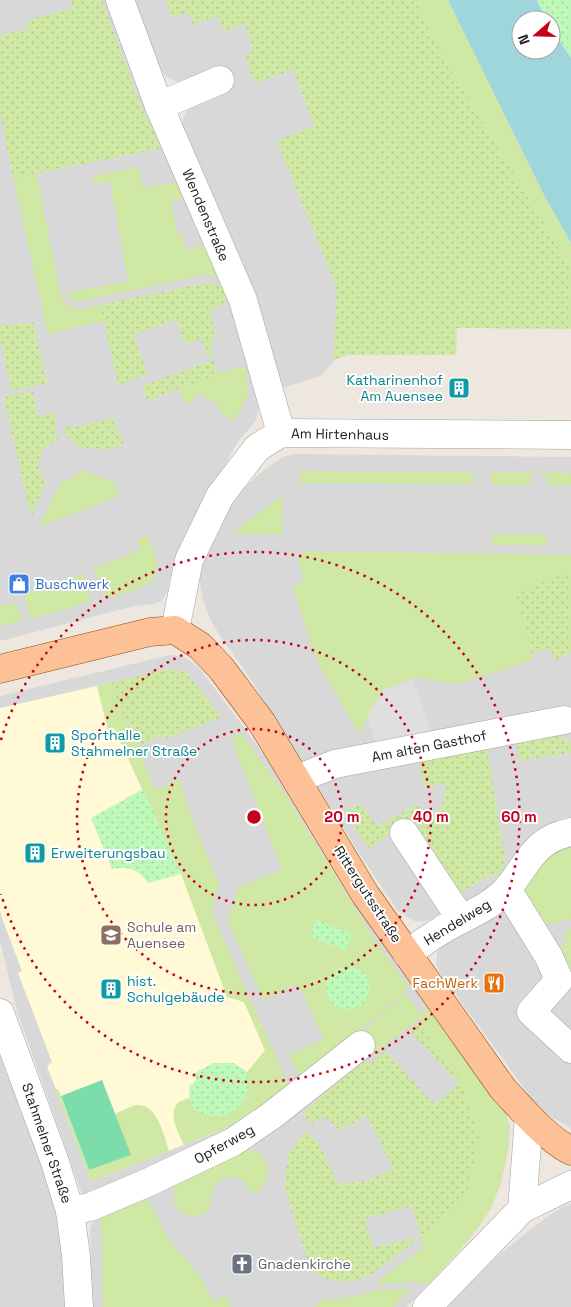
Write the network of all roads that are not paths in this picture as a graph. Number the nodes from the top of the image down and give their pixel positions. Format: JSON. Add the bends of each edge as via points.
{"nodes":[{"id":1,"x":120,"y":0,"type":"edge"},
{"id":2,"x":220,"y":80,"type":"dead end"},
{"id":3,"x":159,"y":106,"type":"junction"},
{"id":4,"x":281,"y":433,"type":"junction"},
{"id":5,"x":571,"y":435,"type":"edge"},
{"id":6,"x":175,"y":630,"type":"junction"},
{"id":7,"x":0,"y":669,"type":"edge"},
{"id":8,"x":564,"y":720,"type":"dead end"},
{"id":9,"x":297,"y":779,"type":"junction"},
{"id":10,"x":571,"y":832,"type":"edge"},
{"id":11,"x":404,"y":833,"type":"dead end"},
{"id":12,"x":507,"y":889,"type":"junction"},
{"id":13,"x":461,"y":919,"type":"junction"},
{"id":14,"x":407,"y":954,"type":"junction"},
{"id":15,"x":0,"y":1013,"type":"edge"},
{"id":16,"x":361,"y":1045,"type":"dead end"},
{"id":17,"x":571,"y":1049,"type":"edge"},
{"id":18,"x":529,"y":1117,"type":"junction"},
{"id":19,"x":571,"y":1151,"type":"edge"},
{"id":20,"x":571,"y":1185,"type":"edge"},
{"id":21,"x":522,"y":1209,"type":"junction"},
{"id":22,"x":70,"y":1211,"type":"junction"},
{"id":23,"x":79,"y":1307,"type":"edge"},
{"id":24,"x":427,"y":1307,"type":"edge"}],
"edges":[{"from":1,"to":3,"type":"street","name":"Wendenstraße"},
{"from":2,"to":3,"type":"street"},
{"from":3,"to":4,"type":"street","name":"Wendenstraße","via":[[243,300]]},
{"from":4,"to":5,"type":"street","name":"Am Hirtenhaus"},
{"from":4,"to":6,"type":"street","name":"Am Hirtenhaus","via":[[258,448],[220,496],[189,560]]},
{"from":6,"to":7,"type":"main road","via":[[150,632]]},
{"from":6,"to":9,"type":"main road","name":"Rittergutsstraße","via":[[200,646],[221,668],[262,723]]},
{"from":8,"to":9,"type":"street","name":"Am alten Gasthof","via":[[335,764]]},
{"from":9,"to":14,"type":"main road","name":"Rittergutsstraße","via":[[366,894]]},
{"from":10,"to":12,"type":"street","name":"Hendelweg","via":[[547,840],[531,855]]},
{"from":11,"to":13,"type":"street"},
{"from":12,"to":13,"type":"street","name":"Hendelweg","via":[[492,902]]},
{"from":12,"to":17,"type":"street","via":[[549,957],[559,980],[531,1012]]},
{"from":13,"to":14,"type":"street","name":"Hendelweg"},
{"from":14,"to":18,"type":"main road","name":"Rittergutsstraße","via":[[503,1089]]},
{"from":15,"to":22,"type":"street","name":"Stahmelner Straße"},
{"from":16,"to":22,"type":"street","name":"Opferweg","via":[[233,1142],[90,1207]]},
{"from":18,"to":19,"type":"main road","name":"Rittergutsstraße"},
{"from":18,"to":21,"type":"street"},
{"from":20,"to":21,"type":"street"},
{"from":21,"to":24,"type":"street"},
{"from":22,"to":23,"type":"street","name":"Stahmelner Straße"}]}
